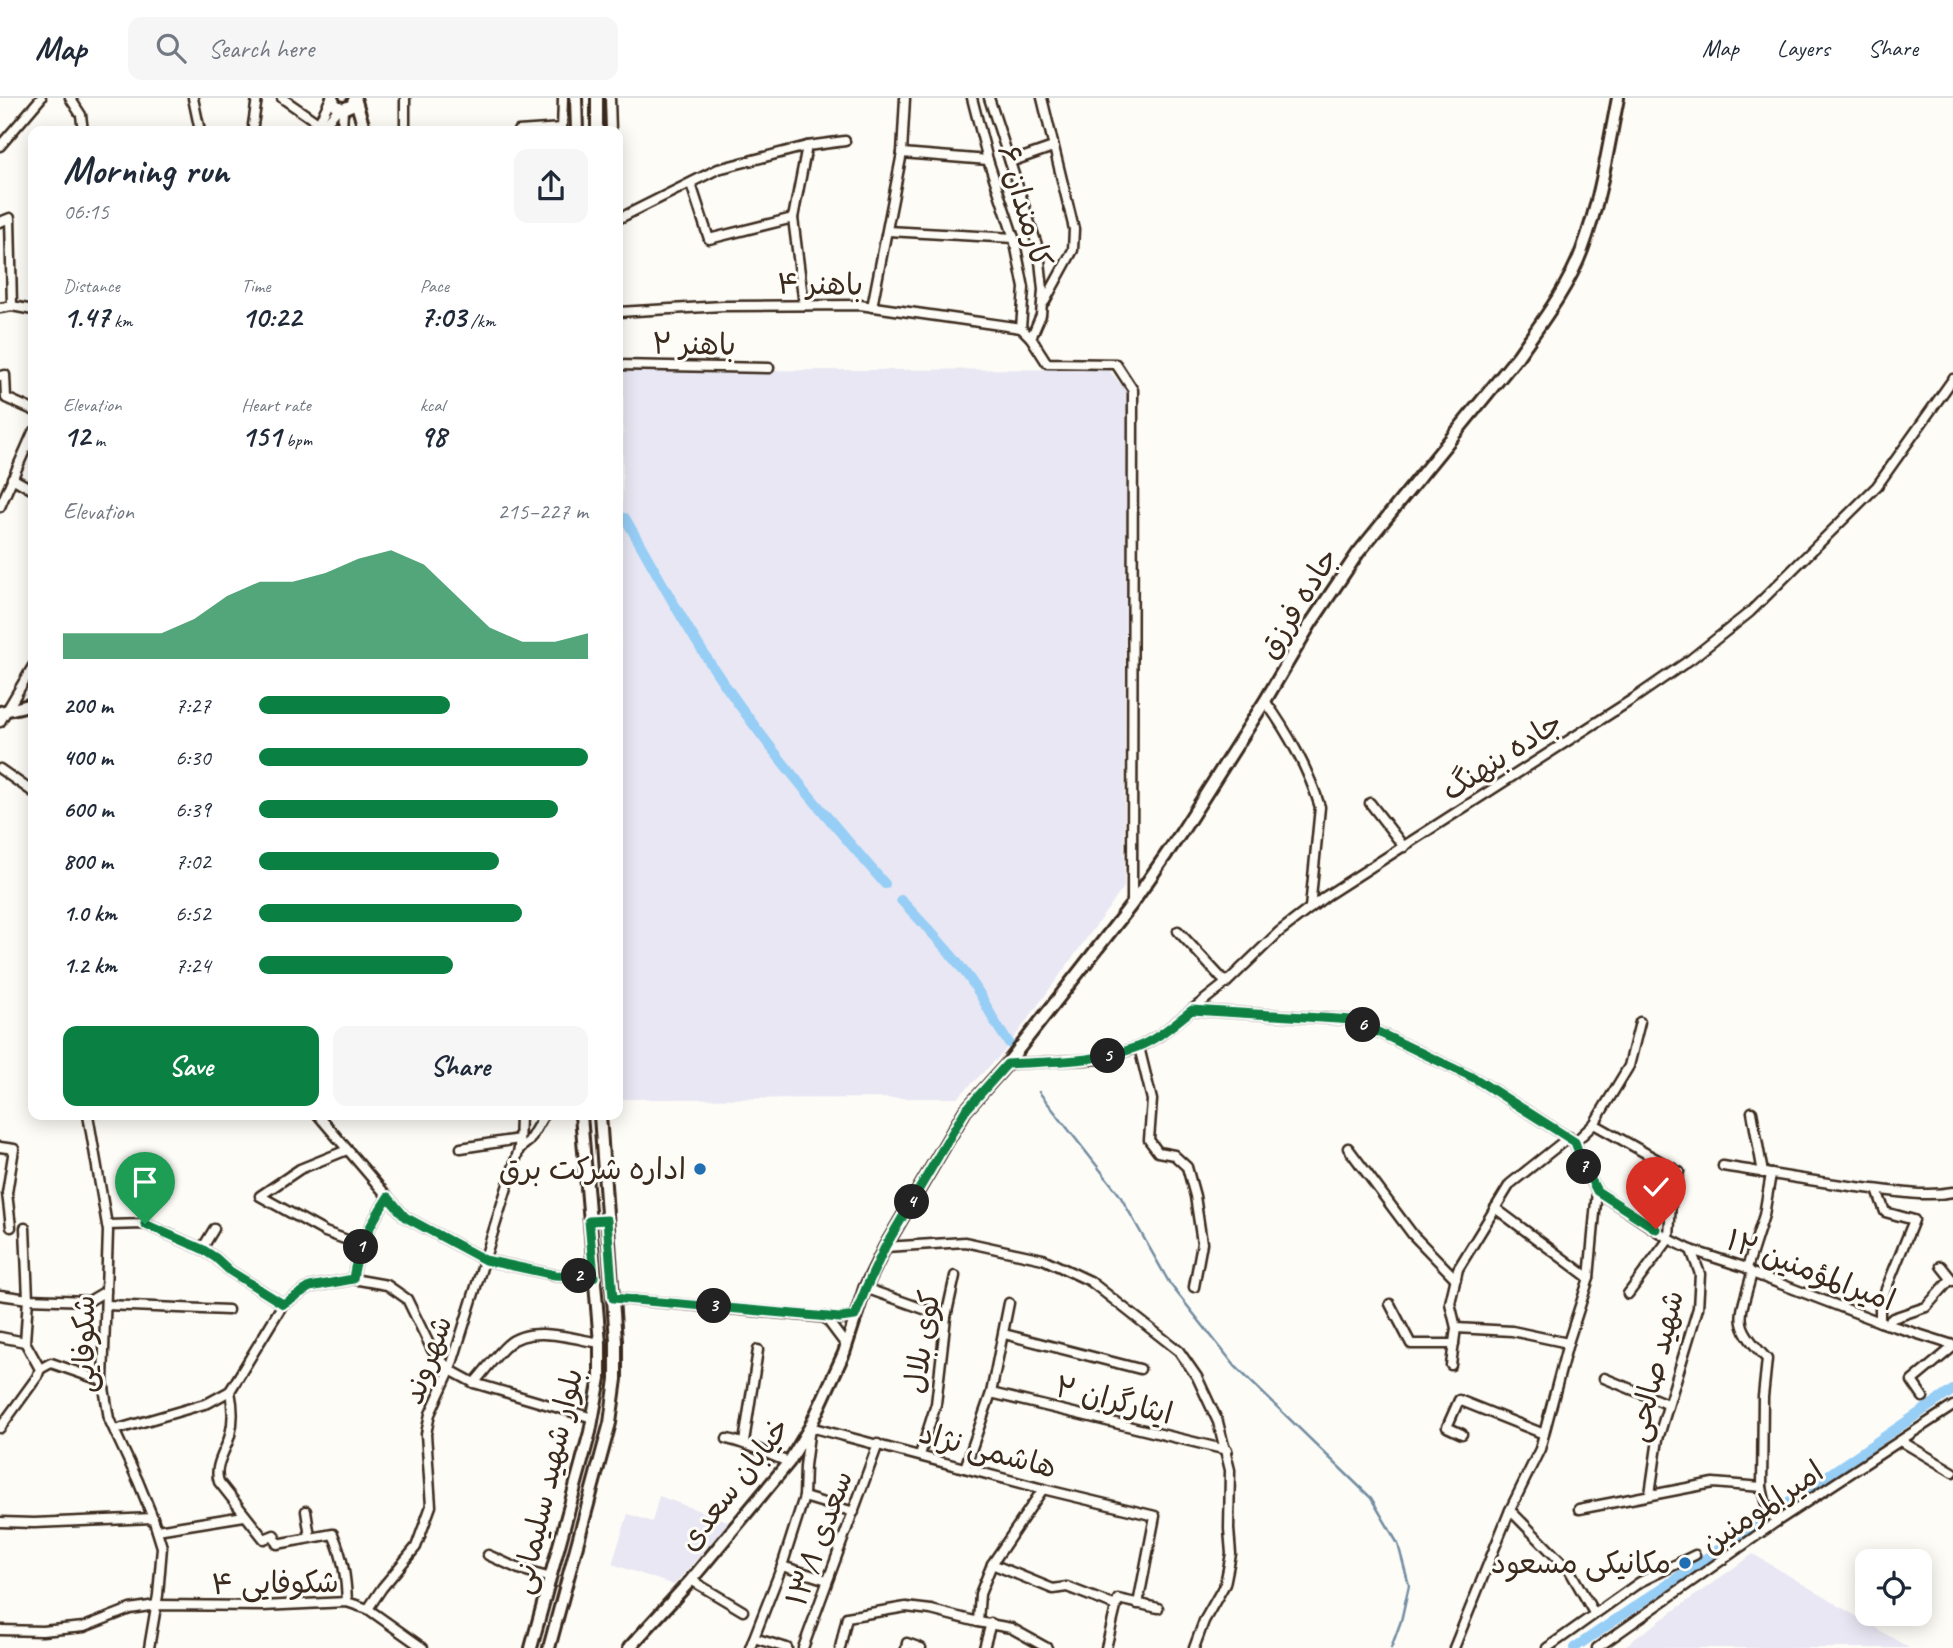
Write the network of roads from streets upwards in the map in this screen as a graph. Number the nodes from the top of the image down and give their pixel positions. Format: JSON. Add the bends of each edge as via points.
{"nodes":[{"id":1,"x":41,"y":98,"type":"edge"},
{"id":2,"x":70,"y":98,"type":"edge"},
{"id":3,"x":193,"y":98,"type":"edge"},
{"id":4,"x":257,"y":98,"type":"edge"},
{"id":5,"x":282,"y":98,"type":"edge"},
{"id":6,"x":355,"y":98,"type":"edge"},
{"id":7,"x":405,"y":98,"type":"edge"},
{"id":8,"x":563,"y":98,"type":"edge"},
{"id":9,"x":576,"y":98,"type":"edge"},
{"id":10,"x":597,"y":98,"type":"edge"},
{"id":11,"x":610,"y":98,"type":"edge"},
{"id":12,"x":905,"y":98,"type":"edge"},
{"id":13,"x":972,"y":98,"type":"edge"},
{"id":14,"x":989,"y":98,"type":"edge"},
{"id":15,"x":1042,"y":98,"type":"edge"},
{"id":16,"x":1618,"y":98,"type":"edge"},
{"id":17,"x":339,"y":104,"type":"edge"},
{"id":18,"x":254,"y":125,"type":"dead end"},
{"id":19,"x":82,"y":126,"type":"edge"},
{"id":20,"x":199,"y":126,"type":"edge"},
{"id":21,"x":314,"y":126,"type":"edge"},
{"id":22,"x":320,"y":126,"type":"edge"},
{"id":23,"x":341,"y":126,"type":"edge"},
{"id":24,"x":359,"y":126,"type":"edge"},
{"id":25,"x":363,"y":126,"type":"edge"},
{"id":26,"x":405,"y":126,"type":"edge"},
{"id":27,"x":562,"y":126,"type":"edge"},
{"id":28,"x":577,"y":126,"type":"edge"},
{"id":29,"x":597,"y":126,"type":"edge"},
{"id":30,"x":611,"y":126,"type":"edge"},
{"id":31,"x":845,"y":141,"type":"dead end"},
{"id":32,"x":0,"y":146,"type":"edge"},
{"id":33,"x":807,"y":146,"type":"junction"},
{"id":34,"x":1053,"y":147,"type":"junction"},
{"id":35,"x":902,"y":153,"type":"junction"},
{"id":36,"x":988,"y":160,"type":"junction"},
{"id":37,"x":1010,"y":162,"type":"junction"},
{"id":38,"x":691,"y":184,"type":"junction"},
{"id":39,"x":623,"y":217,"type":"edge"},
{"id":40,"x":793,"y":218,"type":"junction"},
{"id":41,"x":0,"y":222,"type":"edge"},
{"id":42,"x":888,"y":231,"type":"junction"},
{"id":43,"x":1014,"y":238,"type":"junction"},
{"id":44,"x":804,"y":305,"type":"junction"},
{"id":45,"x":12,"y":306,"type":"junction"},
{"id":46,"x":872,"y":307,"type":"junction"},
{"id":47,"x":1042,"y":307,"type":"junction"},
{"id":48,"x":0,"y":308,"type":"edge"},
{"id":49,"x":28,"y":309,"type":"edge"},
{"id":50,"x":623,"y":312,"type":"edge"},
{"id":51,"x":1021,"y":328,"type":"junction"},
{"id":52,"x":1031,"y":338,"type":"junction"},
{"id":53,"x":623,"y":365,"type":"edge"},
{"id":54,"x":769,"y":368,"type":"dead end"},
{"id":55,"x":2,"y":376,"type":"edge"},
{"id":56,"x":1953,"y":379,"type":"edge"},
{"id":57,"x":28,"y":408,"type":"edge"},
{"id":58,"x":28,"y":443,"type":"edge"},
{"id":59,"x":12,"y":478,"type":"junction"},
{"id":60,"x":28,"y":487,"type":"edge"},
{"id":61,"x":0,"y":507,"type":"edge"},
{"id":62,"x":28,"y":674,"type":"edge"},
{"id":63,"x":1265,"y":701,"type":"junction"},
{"id":64,"x":28,"y":705,"type":"edge"},
{"id":65,"x":4,"y":711,"type":"edge"},
{"id":66,"x":0,"y":722,"type":"edge"},
{"id":67,"x":0,"y":769,"type":"edge"},
{"id":68,"x":28,"y":784,"type":"edge"},
{"id":69,"x":1370,"y":803,"type":"dead end"},
{"id":70,"x":1404,"y":847,"type":"junction"},
{"id":71,"x":1132,"y":904,"type":"junction"},
{"id":72,"x":1310,"y":908,"type":"junction"},
{"id":73,"x":1178,"y":931,"type":"dead end"},
{"id":74,"x":1226,"y":983,"type":"junction"},
{"id":75,"x":1192,"y":1010,"type":"junction"},
{"id":76,"x":1640,"y":1022,"type":"dead end"},
{"id":77,"x":1139,"y":1047,"type":"junction"},
{"id":78,"x":1007,"y":1064,"type":"junction"},
{"id":79,"x":965,"y":1111,"type":"joint"},
{"id":80,"x":1752,"y":1112,"type":"dead end"},
{"id":81,"x":89,"y":1120,"type":"edge"},
{"id":82,"x":322,"y":1120,"type":"edge"},
{"id":83,"x":520,"y":1120,"type":"edge"},
{"id":84,"x":541,"y":1120,"type":"edge"},
{"id":85,"x":581,"y":1120,"type":"edge"},
{"id":86,"x":600,"y":1120,"type":"edge"},
{"id":87,"x":1594,"y":1124,"type":"junction"},
{"id":88,"x":1572,"y":1140,"type":"junction"},
{"id":89,"x":519,"y":1144,"type":"junction"},
{"id":90,"x":0,"y":1147,"type":"edge"},
{"id":91,"x":461,"y":1147,"type":"dead end"},
{"id":92,"x":1348,"y":1148,"type":"dead end"},
{"id":93,"x":347,"y":1150,"type":"junction"},
{"id":94,"x":1723,"y":1166,"type":"dead end"},
{"id":95,"x":1767,"y":1173,"type":"junction"},
{"id":96,"x":1877,"y":1190,"type":"junction"},
{"id":97,"x":1597,"y":1191,"type":"junction"},
{"id":98,"x":1953,"y":1192,"type":"edge"},
{"id":99,"x":388,"y":1197,"type":"junction"},
{"id":100,"x":1495,"y":1208,"type":"junction"},
{"id":101,"x":607,"y":1220,"type":"junction"},
{"id":102,"x":589,"y":1221,"type":"junction"},
{"id":103,"x":107,"y":1224,"type":"junction"},
{"id":104,"x":11,"y":1227,"type":"dead end"},
{"id":105,"x":25,"y":1228,"type":"dead end"},
{"id":106,"x":214,"y":1229,"type":"dead end"},
{"id":107,"x":1669,"y":1239,"type":"junction"},
{"id":108,"x":361,"y":1245,"type":"junction"},
{"id":109,"x":885,"y":1247,"type":"junction"},
{"id":110,"x":202,"y":1249,"type":"junction"},
{"id":111,"x":1691,"y":1250,"type":"junction"},
{"id":112,"x":485,"y":1260,"type":"junction"},
{"id":113,"x":1941,"y":1266,"type":"dead end"},
{"id":114,"x":1750,"y":1271,"type":"junction"},
{"id":115,"x":955,"y":1276,"type":"dead end"},
{"id":116,"x":594,"y":1277,"type":"junction"},
{"id":117,"x":1589,"y":1278,"type":"junction"},
{"id":118,"x":353,"y":1279,"type":"junction"},
{"id":119,"x":1455,"y":1279,"type":"junction"},
{"id":120,"x":1952,"y":1280,"type":"edge"},
{"id":121,"x":1194,"y":1287,"type":"dead end"},
{"id":122,"x":866,"y":1288,"type":"junction"},
{"id":123,"x":106,"y":1291,"type":"junction"},
{"id":124,"x":1628,"y":1294,"type":"dead end"},
{"id":125,"x":0,"y":1295,"type":"edge"},
{"id":126,"x":613,"y":1298,"type":"junction"},
{"id":127,"x":28,"y":1299,"type":"junction"},
{"id":128,"x":1009,"y":1303,"type":"dead end"},
{"id":129,"x":283,"y":1304,"type":"junction"},
{"id":130,"x":1390,"y":1304,"type":"dead end"},
{"id":131,"x":106,"y":1305,"type":"junction"},
{"id":132,"x":229,"y":1310,"type":"dead end"},
{"id":133,"x":855,"y":1316,"type":"junction"},
{"id":134,"x":825,"y":1317,"type":"junction"},
{"id":135,"x":946,"y":1317,"type":"junction"},
{"id":136,"x":1883,"y":1323,"type":"junction"},
{"id":137,"x":1456,"y":1328,"type":"junction"},
{"id":138,"x":1004,"y":1334,"type":"junction"},
{"id":139,"x":0,"y":1336,"type":"edge"},
{"id":140,"x":25,"y":1342,"type":"junction"},
{"id":141,"x":600,"y":1343,"type":"junction"},
{"id":142,"x":1568,"y":1343,"type":"junction"},
{"id":143,"x":1454,"y":1344,"type":"junction"},
{"id":144,"x":846,"y":1345,"type":"junction"},
{"id":145,"x":1953,"y":1346,"type":"edge"},
{"id":146,"x":758,"y":1350,"type":"dead end"},
{"id":147,"x":1451,"y":1365,"type":"dead end"},
{"id":148,"x":40,"y":1369,"type":"junction"},
{"id":149,"x":1140,"y":1369,"type":"dead end"},
{"id":150,"x":450,"y":1370,"type":"junction"},
{"id":151,"x":1604,"y":1378,"type":"dead end"},
{"id":152,"x":103,"y":1381,"type":"junction"},
{"id":153,"x":474,"y":1383,"type":"junction"},
{"id":154,"x":230,"y":1391,"type":"junction"},
{"id":155,"x":991,"y":1393,"type":"junction"},
{"id":156,"x":1923,"y":1396,"type":"dead end"},
{"id":157,"x":1667,"y":1404,"type":"junction"},
{"id":158,"x":1953,"y":1406,"type":"edge"},
{"id":159,"x":593,"y":1418,"type":"junction"},
{"id":160,"x":810,"y":1427,"type":"junction"},
{"id":161,"x":0,"y":1428,"type":"edge"},
{"id":162,"x":115,"y":1430,"type":"junction"},
{"id":163,"x":1462,"y":1434,"type":"dead end"},
{"id":164,"x":1544,"y":1434,"type":"junction"},
{"id":165,"x":727,"y":1439,"type":"dead end"},
{"id":166,"x":1901,"y":1441,"type":"junction"},
{"id":167,"x":744,"y":1442,"type":"junction"},
{"id":168,"x":878,"y":1444,"type":"junction"},
{"id":169,"x":1227,"y":1450,"type":"junction"},
{"id":170,"x":920,"y":1455,"type":"junction"},
{"id":171,"x":789,"y":1462,"type":"junction"},
{"id":172,"x":965,"y":1468,"type":"junction"},
{"id":173,"x":1953,"y":1472,"type":"edge"},
{"id":174,"x":1762,"y":1487,"type":"junction"},
{"id":175,"x":1043,"y":1489,"type":"junction"},
{"id":176,"x":1650,"y":1494,"type":"junction"},
{"id":177,"x":804,"y":1497,"type":"junction"},
{"id":178,"x":1579,"y":1509,"type":"dead end"},
{"id":179,"x":1510,"y":1510,"type":"junction"},
{"id":180,"x":306,"y":1511,"type":"dead end"},
{"id":181,"x":854,"y":1512,"type":"junction"},
{"id":182,"x":244,"y":1516,"type":"junction"},
{"id":183,"x":153,"y":1518,"type":"junction"},
{"id":184,"x":0,"y":1522,"type":"edge"},
{"id":185,"x":1776,"y":1522,"type":"junction"},
{"id":186,"x":157,"y":1530,"type":"junction"},
{"id":187,"x":310,"y":1537,"type":"junction"},
{"id":188,"x":488,"y":1555,"type":"dead end"},
{"id":189,"x":1695,"y":1555,"type":"dead end"},
{"id":190,"x":992,"y":1564,"type":"junction"},
{"id":191,"x":782,"y":1566,"type":"junction"},
{"id":192,"x":551,"y":1578,"type":"junction"},
{"id":193,"x":691,"y":1580,"type":"junction"},
{"id":194,"x":827,"y":1580,"type":"junction"},
{"id":195,"x":346,"y":1602,"type":"junction"},
{"id":196,"x":1117,"y":1603,"type":"junction"},
{"id":197,"x":1138,"y":1604,"type":"junction"},
{"id":198,"x":156,"y":1605,"type":"junction"},
{"id":199,"x":1158,"y":1608,"type":"dead end"},
{"id":200,"x":368,"y":1609,"type":"junction"},
{"id":201,"x":743,"y":1611,"type":"dead end"},
{"id":202,"x":1594,"y":1612,"type":"junction"},
{"id":203,"x":978,"y":1622,"type":"junction"},
{"id":204,"x":991,"y":1623,"type":"junction"},
{"id":205,"x":0,"y":1630,"type":"edge"},
{"id":206,"x":754,"y":1638,"type":"junction"},
{"id":207,"x":149,"y":1648,"type":"edge"},
{"id":208,"x":423,"y":1648,"type":"edge"},
{"id":209,"x":531,"y":1648,"type":"edge"},
{"id":210,"x":549,"y":1648,"type":"edge"},
{"id":211,"x":629,"y":1648,"type":"edge"},
{"id":212,"x":750,"y":1648,"type":"edge"},
{"id":213,"x":787,"y":1648,"type":"edge"},
{"id":214,"x":803,"y":1648,"type":"edge"},
{"id":215,"x":840,"y":1648,"type":"edge"},
{"id":216,"x":906,"y":1648,"type":"edge"},
{"id":217,"x":921,"y":1648,"type":"edge"},
{"id":218,"x":984,"y":1648,"type":"edge"},
{"id":219,"x":1047,"y":1648,"type":"edge"},
{"id":220,"x":1106,"y":1648,"type":"edge"},
{"id":221,"x":1194,"y":1648,"type":"edge"},
{"id":222,"x":1454,"y":1648,"type":"edge"},
{"id":223,"x":1547,"y":1648,"type":"edge"},
{"id":224,"x":1598,"y":1648,"type":"edge"}],
"edges":[{"from":1,"to":32,"type":"street"},
{"from":2,"to":19,"type":"street"},
{"from":3,"to":20,"type":"street"},
{"from":4,"to":18,"type":"street"},
{"from":5,"to":21,"type":"street"},
{"from":6,"to":17,"type":"street","via":[[352,105]]},
{"from":6,"to":25,"type":"street"},
{"from":7,"to":26,"type":"street"},
{"from":8,"to":27,"type":"street"},
{"from":9,"to":28,"type":"street"},
{"from":10,"to":29,"type":"street"},
{"from":11,"to":30,"type":"street"},
{"from":12,"to":35,"type":"street"},
{"from":13,"to":36,"type":"street","name":"کارمندان ۶"},
{"from":14,"to":37,"type":"street"},
{"from":15,"to":34,"type":"street"},
{"from":16,"to":63,"type":"street","name":"جاده فرزق","via":[[1582,251],[1562,288],[1518,356],[1358,553]]},
{"from":17,"to":22,"type":"street"},
{"from":17,"to":23,"type":"street"},
{"from":17,"to":24,"type":"street"},
{"from":31,"to":33,"type":"street"},
{"from":33,"to":38,"type":"street","via":[[718,169]]},
{"from":33,"to":40,"type":"street"},
{"from":34,"to":37,"type":"street"},
{"from":34,"to":47,"type":"street","via":[[1074,229],[1073,250]]},
{"from":35,"to":36,"type":"street"},
{"from":35,"to":42,"type":"street"},
{"from":36,"to":43,"type":"street","name":"کارمندان ۶"},
{"from":37,"to":47,"type":"street","via":[[1039,251]]},
{"from":38,"to":39,"type":"street"},
{"from":38,"to":40,"type":"street","via":[[709,240]]},
{"from":40,"to":44,"type":"street"},
{"from":41,"to":45,"type":"street","via":[[10,218]]},
{"from":42,"to":43,"type":"street"},
{"from":42,"to":46,"type":"street"},
{"from":43,"to":51,"type":"street","name":"کارمندان ۶","via":[[1024,288]]},
{"from":44,"to":46,"type":"street","name":"باهنر ۴"},
{"from":44,"to":50,"type":"street","name":"باهنر ۴"},
{"from":45,"to":48,"type":"street"},
{"from":45,"to":49,"type":"street"},
{"from":46,"to":51,"type":"street","name":"باهنر ۴"},
{"from":47,"to":52,"type":"street"},
{"from":51,"to":52,"type":"street"},
{"from":52,"to":71,"type":"street","via":[[1047,363],[1116,364],[1133,390]]},
{"from":53,"to":54,"type":"street","name":"باهنر ۲"},
{"from":55,"to":57,"type":"street","via":[[6,398]]},
{"from":56,"to":70,"type":"street","name":"جاده بنهنگ","via":[[1877,486],[1750,612],[1633,699]]},
{"from":58,"to":59,"type":"street"},
{"from":59,"to":60,"type":"street"},
{"from":59,"to":61,"type":"street"},
{"from":62,"to":65,"type":"street"},
{"from":63,"to":71,"type":"street","name":"جاده فرزق"},
{"from":63,"to":72,"type":"street","via":[[1284,730],[1320,807]]},
{"from":64,"to":65,"type":"street"},
{"from":65,"to":66,"type":"street"},
{"from":67,"to":68,"type":"street"},
{"from":69,"to":70,"type":"street"},
{"from":70,"to":72,"type":"street","name":"جاده بنهنگ"},
{"from":71,"to":78,"type":"street","name":"جاده فرزق"},
{"from":72,"to":74,"type":"street","name":"جاده بنهنگ"},
{"from":73,"to":74,"type":"street"},
{"from":74,"to":75,"type":"street","name":"جاده بنهنگ"},
{"from":75,"to":77,"type":"street","name":"جاده بنهنگ"},
{"from":75,"to":88,"type":"street","via":[[1353,1020],[1476,1079]]},
{"from":76,"to":87,"type":"street","via":[[1629,1066]]},
{"from":77,"to":78,"type":"street","name":"جاده بنهنگ","via":[[1100,1059]]},
{"from":77,"to":121,"type":"street","via":[[1153,1100],[1149,1140],[1158,1152],[1174,1155],[1187,1167],[1195,1196],[1202,1243]]},
{"from":78,"to":79,"type":"street","name":"جاده فرزق"},
{"from":79,"to":109,"type":"street","name":"خیابان سعدی"},
{"from":80,"to":95,"type":"street"},
{"from":81,"to":103,"type":"street","name":"شکوفایی"},
{"from":82,"to":93,"type":"street"},
{"from":83,"to":89,"type":"street","name":"شهروند"},
{"from":84,"to":89,"type":"street","via":[[529,1141]]},
{"from":85,"to":102,"type":"street","name":"بلوار شهید سلیمانی"},
{"from":86,"to":101,"type":"street","name":"بلوار شهید سلیمانی"},
{"from":87,"to":88,"type":"street"},
{"from":87,"to":107,"type":"street","via":[[1679,1172],[1671,1200]]},
{"from":88,"to":97,"type":"street","name":"امیرالمؤمنین ۱۲"},
{"from":88,"to":100,"type":"street","via":[[1510,1184]]},
{"from":89,"to":91,"type":"street"},
{"from":89,"to":112,"type":"street","name":"شهروند"},
{"from":90,"to":104,"type":"street","via":[[13,1149],[7,1193]]},
{"from":92,"to":119,"type":"street","via":[[1413,1235]]},
{"from":93,"to":99,"type":"street"},
{"from":93,"to":108,"type":"street","via":[[299,1169],[260,1196],[325,1232]]},
{"from":94,"to":95,"type":"street"},
{"from":95,"to":96,"type":"street"},
{"from":95,"to":114,"type":"street","via":[[1764,1215]]},
{"from":96,"to":98,"type":"street"},
{"from":96,"to":136,"type":"street","via":[[1885,1212],[1914,1220],[1881,1304]]},
{"from":97,"to":107,"type":"street","name":"امیرالمؤمنین ۱۲"},
{"from":97,"to":117,"type":"street"},
{"from":99,"to":108,"type":"street"},
{"from":99,"to":112,"type":"street","via":[[405,1217]]},
{"from":100,"to":117,"type":"street"},
{"from":100,"to":119,"type":"street"},
{"from":101,"to":102,"type":"street"},
{"from":101,"to":126,"type":"street","name":"بلوار شهید سلیمانی"},
{"from":102,"to":116,"type":"street","name":"بلوار شهید سلیمانی"},
{"from":103,"to":110,"type":"street","via":[[145,1224]]},
{"from":103,"to":123,"type":"street","name":"شکوفایی"},
{"from":105,"to":127,"type":"street"},
{"from":106,"to":110,"type":"street"},
{"from":107,"to":111,"type":"street","name":"امیرالمؤمنین ۱۲"},
{"from":107,"to":124,"type":"street"},
{"from":108,"to":118,"type":"street"},
{"from":109,"to":122,"type":"street","name":"خیابان سعدی"},
{"from":109,"to":169,"type":"street","via":[[965,1242],[1042,1259],[1090,1281],[1188,1361]]},
{"from":110,"to":129,"type":"street"},
{"from":111,"to":114,"type":"street","name":"امیرالمؤمنین ۱۲"},
{"from":111,"to":157,"type":"street","name":"شهید صالحی","via":[[1700,1274],[1698,1308]]},
{"from":112,"to":116,"type":"street","via":[[555,1275]]},
{"from":112,"to":150,"type":"street","name":"شهروند"},
{"from":113,"to":120,"type":"street"},
{"from":114,"to":136,"type":"street","name":"امیرالمؤمنین ۱۲"},
{"from":114,"to":174,"type":"street","via":[[1740,1321],[1748,1339],[1767,1359]]},
{"from":115,"to":135,"type":"street","name":"کوی بلال"},
{"from":116,"to":141,"type":"street","name":"بلوار شهید سلیمانی"},
{"from":117,"to":142,"type":"street"},
{"from":118,"to":129,"type":"street","via":[[310,1287]]},
{"from":118,"to":150,"type":"street","via":[[387,1285],[407,1299],[432,1350]]},
{"from":119,"to":137,"type":"street","via":[[1450,1303]]},
{"from":120,"to":136,"type":"street","via":[[1926,1307]]},
{"from":122,"to":133,"type":"street","name":"خیابان سعدی"},
{"from":122,"to":135,"type":"street"},
{"from":123,"to":127,"type":"street","via":[[89,1301]]},
{"from":123,"to":131,"type":"street","name":"شکوفایی"},
{"from":125,"to":127,"type":"street"},
{"from":126,"to":134,"type":"street"},
{"from":126,"to":210,"type":"street","name":"بلوار شهید سلیمانی","via":[[617,1366],[613,1409]]},
{"from":127,"to":140,"type":"street"},
{"from":128,"to":138,"type":"street"},
{"from":129,"to":154,"type":"street"},
{"from":130,"to":143,"type":"street","via":[[1412,1344]]},
{"from":131,"to":132,"type":"street"},
{"from":131,"to":152,"type":"street","name":"شکوفایی"},
{"from":133,"to":134,"type":"street"},
{"from":133,"to":144,"type":"street","name":"خیابان سعدی"},
{"from":134,"to":144,"type":"street"},
{"from":135,"to":170,"type":"street","name":"کوی بلال","via":[[936,1404]]},
{"from":136,"to":145,"type":"street","name":"امیرالمؤمنین ۱۲"},
{"from":137,"to":142,"type":"street","via":[[1512,1331]]},
{"from":137,"to":143,"type":"street"},
{"from":138,"to":149,"type":"street"},
{"from":138,"to":155,"type":"street"},
{"from":139,"to":140,"type":"street"},
{"from":140,"to":148,"type":"street"},
{"from":141,"to":153,"type":"street","via":[[528,1336],[509,1343]]},
{"from":141,"to":159,"type":"street","name":"بلوار شهید سلیمانی"},
{"from":142,"to":164,"type":"street"},
{"from":143,"to":147,"type":"street"},
{"from":144,"to":160,"type":"street","name":"خیابان سعدی"},
{"from":145,"to":156,"type":"street","via":[[1912,1381]]},
{"from":146,"to":167,"type":"street"},
{"from":148,"to":152,"type":"street","via":[[51,1363]]},
{"from":148,"to":161,"type":"street"},
{"from":150,"to":153,"type":"street"},
{"from":150,"to":200,"type":"street","name":"شهروند","via":[[426,1434],[430,1506],[416,1548]]},
{"from":151,"to":157,"type":"street"},
{"from":152,"to":162,"type":"street","name":"شکوفایی"},
{"from":153,"to":159,"type":"street"},
{"from":154,"to":162,"type":"street","via":[[208,1403]]},
{"from":154,"to":182,"type":"street","via":[[230,1436],[217,1477]]},
{"from":155,"to":169,"type":"street","name":"ایثارگران ۲"},
{"from":155,"to":172,"type":"street"},
{"from":157,"to":176,"type":"street","name":"شهید صالحی"},
{"from":158,"to":166,"type":"street","name":"امیرالمومنین"},
{"from":159,"to":192,"type":"street","name":"بلوار شهید سلیمانی"},
{"from":160,"to":168,"type":"street","name":"هاشمی نژاد"},
{"from":160,"to":171,"type":"street","name":"خیابان سعدی"},
{"from":160,"to":177,"type":"street"},
{"from":162,"to":183,"type":"street","name":"شکوفایی"},
{"from":163,"to":164,"type":"street","via":[[1447,1427],[1459,1400]]},
{"from":164,"to":179,"type":"street"},
{"from":165,"to":167,"type":"street"},
{"from":166,"to":173,"type":"street"},
{"from":166,"to":185,"type":"street","name":"امیرالمومنین"},
{"from":167,"to":171,"type":"street"},
{"from":168,"to":170,"type":"street","name":"هاشمی نژاد"},
{"from":168,"to":181,"type":"street","name":"سعدی ۱۳/۱"},
{"from":169,"to":221,"type":"street","via":[[1231,1554],[1225,1584]]},
{"from":170,"to":172,"type":"street","name":"هاشمی نژاد"},
{"from":171,"to":193,"type":"street","name":"خیابان سعدی"},
{"from":172,"to":175,"type":"street","name":"هاشمی نژاد"},
{"from":174,"to":176,"type":"street","via":[[1713,1483]]},
{"from":174,"to":185,"type":"street"},
{"from":175,"to":190,"type":"street"},
{"from":175,"to":197,"type":"street","name":"هاشمی نژاد","via":[[1155,1516]]},
{"from":176,"to":178,"type":"street"},
{"from":177,"to":181,"type":"street"},
{"from":177,"to":191,"type":"street"},
{"from":179,"to":202,"type":"street","via":[[1570,1571]]},
{"from":179,"to":222,"type":"street"},
{"from":180,"to":187,"type":"street"},
{"from":181,"to":194,"type":"street","name":"سعدی ۱۳/۱"},
{"from":182,"to":186,"type":"street"},
{"from":182,"to":187,"type":"street","via":[[264,1539],[274,1535],[277,1544]]},
{"from":183,"to":184,"type":"street"},
{"from":183,"to":186,"type":"street","name":"شکوفایی"},
{"from":185,"to":224,"type":"street","name":"امیرالمومنین"},
{"from":186,"to":198,"type":"street","name":"شکوفایی","via":[[162,1547]]},
{"from":187,"to":195,"type":"street","via":[[333,1534],[346,1575]]},
{"from":188,"to":192,"type":"street"},
{"from":189,"to":202,"type":"street","via":[[1640,1582]]},
{"from":190,"to":196,"type":"street","via":[[1053,1589],[1067,1587]]},
{"from":190,"to":203,"type":"street","via":[[980,1594]]},
{"from":191,"to":194,"type":"street"},
{"from":191,"to":206,"type":"street"},
{"from":192,"to":209,"type":"street","name":"بلوار شهید سلیمانی"},
{"from":193,"to":201,"type":"street"},
{"from":193,"to":211,"type":"street","name":"خیابان سعدی"},
{"from":194,"to":214,"type":"street","name":"سعدی ۱۳/۱"},
{"from":195,"to":198,"type":"street","name":"شکوفایی ۴"},
{"from":195,"to":200,"type":"street","name":"شکوفایی ۴"},
{"from":196,"to":197,"type":"street"},
{"from":196,"to":220,"type":"street"},
{"from":197,"to":199,"type":"street"},
{"from":198,"to":205,"type":"street","name":"شکوفایی ۴","via":[[130,1609],[84,1627]]},
{"from":198,"to":207,"type":"street","name":"شکوفایی"},
{"from":200,"to":208,"type":"street","name":"شکوفایی ۴"},
{"from":202,"to":223,"type":"street"},
{"from":203,"to":204,"type":"street"},
{"from":203,"to":215,"type":"street","via":[[906,1607],[847,1617]]},
{"from":204,"to":218,"type":"street"},
{"from":204,"to":219,"type":"street","via":[[1011,1628]]},
{"from":206,"to":212,"type":"street"},
{"from":206,"to":213,"type":"street"},
{"from":216,"to":217,"type":"street","via":[[907,1643]]}]}
